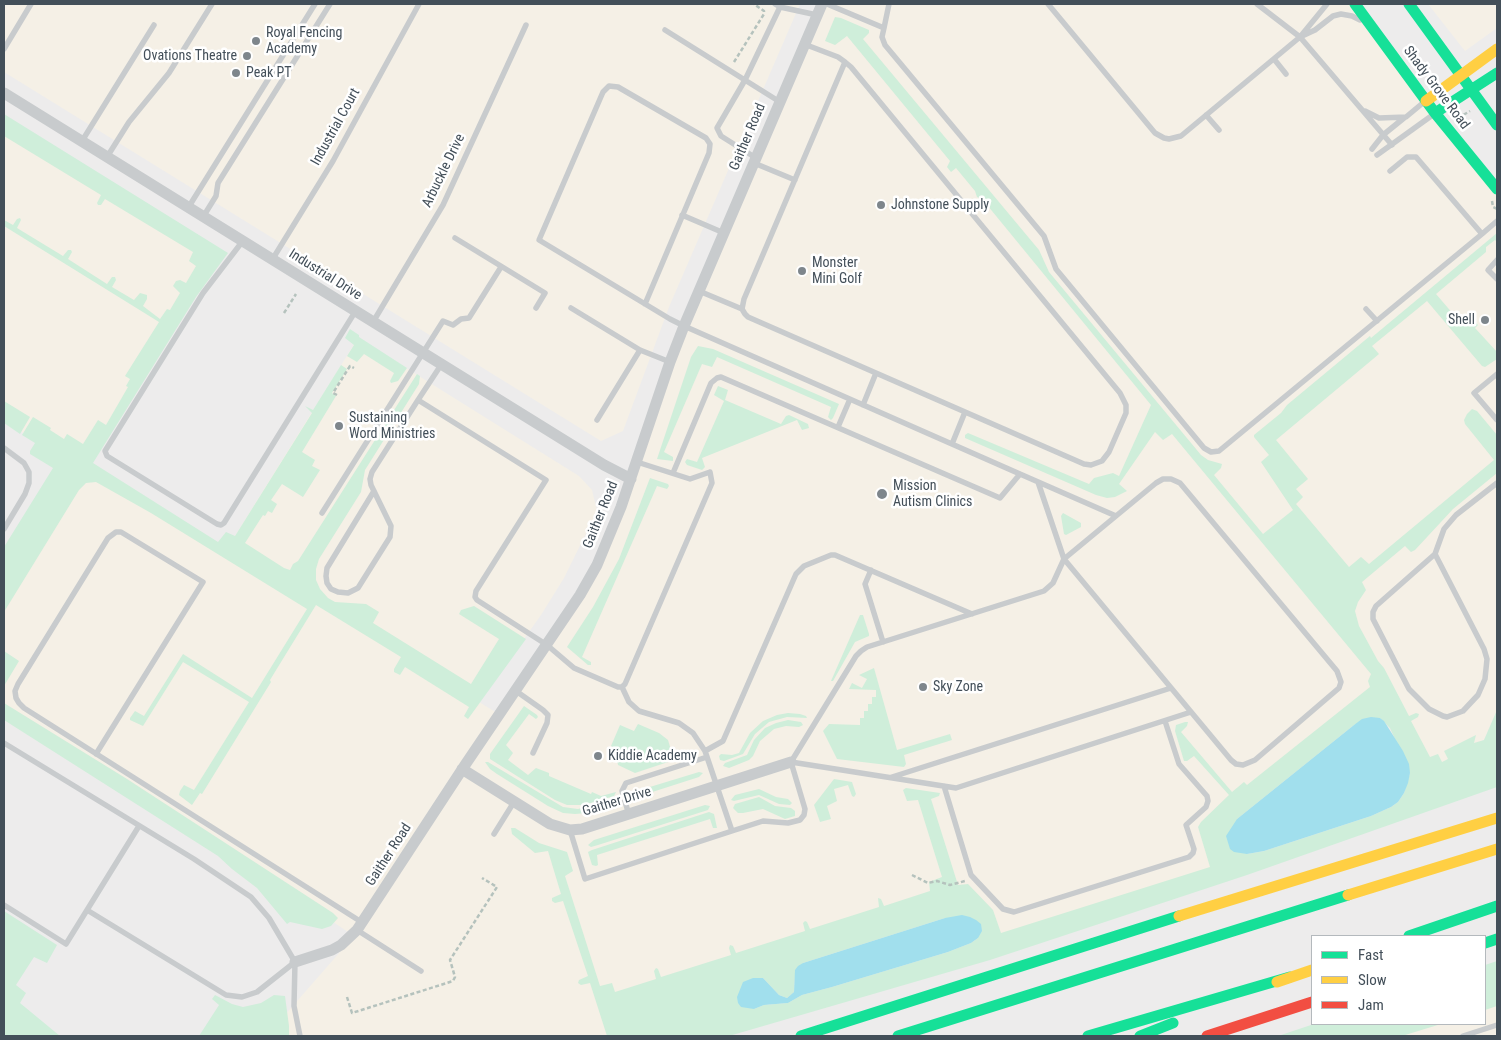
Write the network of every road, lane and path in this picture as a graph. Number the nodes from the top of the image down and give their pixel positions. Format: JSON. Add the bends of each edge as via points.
{"nodes":[{"id":1,"x":32,"y":4,"type":"edge"},
{"id":2,"x":212,"y":4,"type":"edge"},
{"id":3,"x":315,"y":4,"type":"edge"},
{"id":4,"x":330,"y":4,"type":"edge"},
{"id":5,"x":419,"y":4,"type":"edge"},
{"id":6,"x":754,"y":4,"type":"edge"},
{"id":7,"x":822,"y":4,"type":"edge"},
{"id":8,"x":827,"y":4,"type":"edge"},
{"id":9,"x":889,"y":4,"type":"edge"},
{"id":10,"x":1048,"y":4,"type":"edge"},
{"id":11,"x":1257,"y":4,"type":"edge"},
{"id":12,"x":1327,"y":4,"type":"edge"},
{"id":13,"x":1355,"y":4,"type":"edge"},
{"id":14,"x":1409,"y":4,"type":"edge"},
{"id":15,"x":777,"y":5,"type":"edge"},
{"id":16,"x":817,"y":15,"type":"junction"},
{"id":17,"x":154,"y":25,"type":"dead end"},
{"id":18,"x":526,"y":25,"type":"dead end"},
{"id":19,"x":884,"y":28,"type":"junction"},
{"id":20,"x":1372,"y":28,"type":"junction"},
{"id":21,"x":666,"y":30,"type":"dead end"},
{"id":22,"x":1300,"y":37,"type":"junction"},
{"id":23,"x":804,"y":44,"type":"junction"},
{"id":24,"x":4,"y":49,"type":"edge"},
{"id":25,"x":1497,"y":49,"type":"edge"},
{"id":26,"x":1274,"y":59,"type":"junction"},
{"id":27,"x":845,"y":62,"type":"junction"},
{"id":28,"x":729,"y":70,"type":"junction"},
{"id":29,"x":1497,"y":73,"type":"edge"},
{"id":30,"x":1286,"y":74,"type":"dead end"},
{"id":31,"x":1461,"y":75,"type":"junction"},
{"id":32,"x":746,"y":80,"type":"junction"},
{"id":33,"x":1472,"y":90,"type":"junction"},
{"id":34,"x":4,"y":94,"type":"edge"},
{"id":35,"x":1426,"y":101,"type":"junction"},
{"id":36,"x":780,"y":102,"type":"junction"},
{"id":37,"x":1360,"y":108,"type":"junction"},
{"id":38,"x":1435,"y":113,"type":"junction"},
{"id":39,"x":1206,"y":115,"type":"junction"},
{"id":40,"x":1406,"y":117,"type":"junction"},
{"id":41,"x":1497,"y":125,"type":"edge"},
{"id":42,"x":1219,"y":130,"type":"dead end"},
{"id":43,"x":1383,"y":135,"type":"junction"},
{"id":44,"x":82,"y":141,"type":"junction"},
{"id":45,"x":1392,"y":146,"type":"junction"},
{"id":46,"x":1372,"y":149,"type":"dead end"},
{"id":47,"x":1377,"y":154,"type":"dead end"},
{"id":48,"x":107,"y":157,"type":"junction"},
{"id":49,"x":755,"y":160,"type":"junction"},
{"id":50,"x":1390,"y":171,"type":"dead end"},
{"id":51,"x":795,"y":180,"type":"junction"},
{"id":52,"x":1497,"y":189,"type":"edge"},
{"id":53,"x":188,"y":208,"type":"junction"},
{"id":54,"x":682,"y":215,"type":"junction"},
{"id":55,"x":203,"y":217,"type":"junction"},
{"id":56,"x":1497,"y":221,"type":"edge"},
{"id":57,"x":724,"y":233,"type":"junction"},
{"id":58,"x":1482,"y":234,"type":"junction"},
{"id":59,"x":456,"y":238,"type":"dead end"},
{"id":60,"x":242,"y":242,"type":"junction"},
{"id":61,"x":272,"y":260,"type":"junction"},
{"id":62,"x":1497,"y":260,"type":"edge"},
{"id":63,"x":502,"y":267,"type":"junction"},
{"id":64,"x":1497,"y":279,"type":"edge"},
{"id":65,"x":699,"y":291,"type":"junction"},
{"id":66,"x":296,"y":294,"type":"dead end"},
{"id":67,"x":645,"y":304,"type":"junction"},
{"id":68,"x":536,"y":308,"type":"dead end"},
{"id":69,"x":571,"y":308,"type":"dead end"},
{"id":70,"x":742,"y":309,"type":"junction"},
{"id":71,"x":1366,"y":309,"type":"dead end"},
{"id":72,"x":355,"y":312,"type":"junction"},
{"id":73,"x":284,"y":313,"type":"dead end"},
{"id":74,"x":1377,"y":321,"type":"junction"},
{"id":75,"x":373,"y":322,"type":"junction"},
{"id":76,"x":684,"y":326,"type":"junction"},
{"id":77,"x":640,"y":350,"type":"junction"},
{"id":78,"x":423,"y":353,"type":"junction"},
{"id":79,"x":670,"y":362,"type":"junction"},
{"id":80,"x":441,"y":365,"type":"junction"},
{"id":81,"x":354,"y":368,"type":"dead end"},
{"id":82,"x":876,"y":373,"type":"junction"},
{"id":83,"x":1497,"y":374,"type":"edge"},
{"id":84,"x":337,"y":395,"type":"dead end"},
{"id":85,"x":850,"y":399,"type":"junction"},
{"id":86,"x":418,"y":400,"type":"junction"},
{"id":87,"x":863,"y":405,"type":"junction"},
{"id":88,"x":965,"y":412,"type":"junction"},
{"id":89,"x":597,"y":420,"type":"dead end"},
{"id":90,"x":1497,"y":420,"type":"edge"},
{"id":91,"x":838,"y":427,"type":"junction"},
{"id":92,"x":952,"y":444,"type":"junction"},
{"id":93,"x":4,"y":448,"type":"edge"},
{"id":94,"x":637,"y":462,"type":"junction"},
{"id":95,"x":673,"y":473,"type":"junction"},
{"id":96,"x":1020,"y":474,"type":"junction"},
{"id":97,"x":631,"y":479,"type":"junction"},
{"id":98,"x":1038,"y":482,"type":"junction"},
{"id":99,"x":1497,"y":483,"type":"edge"},
{"id":100,"x":374,"y":491,"type":"junction"},
{"id":101,"x":322,"y":513,"type":"dead end"},
{"id":102,"x":1116,"y":516,"type":"junction"},
{"id":103,"x":4,"y":529,"type":"edge"},
{"id":104,"x":1435,"y":554,"type":"junction"},
{"id":105,"x":1064,"y":559,"type":"junction"},
{"id":106,"x":871,"y":570,"type":"junction"},
{"id":107,"x":972,"y":614,"type":"junction"},
{"id":108,"x":883,"y":642,"type":"junction"},
{"id":109,"x":547,"y":645,"type":"junction"},
{"id":110,"x":622,"y":687,"type":"junction"},
{"id":111,"x":1171,"y":688,"type":"junction"},
{"id":112,"x":516,"y":691,"type":"junction"},
{"id":113,"x":1191,"y":712,"type":"junction"},
{"id":114,"x":1165,"y":721,"type":"junction"},
{"id":115,"x":4,"y":743,"type":"edge"},
{"id":116,"x":534,"y":753,"type":"dead end"},
{"id":117,"x":96,"y":754,"type":"junction"},
{"id":118,"x":706,"y":754,"type":"junction"},
{"id":119,"x":790,"y":762,"type":"junction"},
{"id":120,"x":462,"y":769,"type":"junction"},
{"id":121,"x":890,"y":777,"type":"junction"},
{"id":122,"x":717,"y":786,"type":"junction"},
{"id":123,"x":944,"y":786,"type":"junction"},
{"id":124,"x":514,"y":802,"type":"junction"},
{"id":125,"x":1497,"y":806,"type":"edge"},
{"id":126,"x":630,"y":815,"type":"junction"},
{"id":127,"x":1497,"y":818,"type":"edge"},
{"id":128,"x":139,"y":826,"type":"junction"},
{"id":129,"x":570,"y":830,"type":"junction"},
{"id":130,"x":732,"y":831,"type":"junction"},
{"id":131,"x":494,"y":834,"type":"dead end"},
{"id":132,"x":1497,"y":849,"type":"edge"},
{"id":133,"x":1385,"y":854,"type":"junction"},
{"id":134,"x":912,"y":875,"type":"dead end"},
{"id":135,"x":482,"y":878,"type":"dead end"},
{"id":136,"x":973,"y":878,"type":"junction"},
{"id":137,"x":4,"y":905,"type":"edge"},
{"id":138,"x":1497,"y":906,"type":"edge"},
{"id":139,"x":87,"y":910,"type":"junction"},
{"id":140,"x":360,"y":926,"type":"junction"},
{"id":141,"x":1412,"y":935,"type":"edge"},
{"id":142,"x":295,"y":962,"type":"junction"},
{"id":143,"x":1311,"y":970,"type":"edge"},
{"id":144,"x":421,"y":971,"type":"dead end"},
{"id":145,"x":1290,"y":977,"type":"junction"},
{"id":146,"x":347,"y":997,"type":"dead end"},
{"id":147,"x":1311,"y":1002,"type":"edge"},
{"id":148,"x":1497,"y":1025,"type":"edge"},
{"id":149,"x":300,"y":1036,"type":"edge"},
{"id":150,"x":801,"y":1036,"type":"edge"},
{"id":151,"x":898,"y":1036,"type":"edge"},
{"id":152,"x":1088,"y":1036,"type":"edge"},
{"id":153,"x":1140,"y":1036,"type":"edge"},
{"id":154,"x":1206,"y":1036,"type":"edge"},
{"id":155,"x":1463,"y":1036,"type":"edge"}],
"edges":[{"from":1,"to":24,"type":"lane"},
{"from":2,"to":48,"type":"lane","via":[[169,74],[129,122]]},
{"from":3,"to":53,"type":"lane"},
{"from":4,"to":55,"type":"lane","via":[[218,183],[216,196]]},
{"from":5,"to":61,"type":"lane","name":"Industrial Court","via":[[333,161]]},
{"from":6,"to":28,"type":"path","via":[[764,14]]},
{"from":7,"to":16,"type":"street","name":"Gaither Road"},
{"from":8,"to":19,"type":"lane"},
{"from":9,"to":19,"type":"lane"},
{"from":10,"to":39,"type":"lane","via":[[1159,136],[1169,139],[1181,136]]},
{"from":11,"to":22,"type":"lane"},
{"from":12,"to":22,"type":"lane"},
{"from":13,"to":20,"type":"main road","name":"Shady Grove Road"},
{"from":14,"to":31,"type":"main road","name":"Shady Grove Road"},
{"from":15,"to":16,"type":"lane"},
{"from":15,"to":32,"type":"lane"},
{"from":16,"to":23,"type":"street","name":"Gaither Road"},
{"from":17,"to":44,"type":"lane"},
{"from":18,"to":75,"type":"lane","name":"Arbuckle Drive","via":[[443,205]]},
{"from":19,"to":74,"type":"lane","via":[[882,37],[885,44],[1045,237],[1056,269],[1207,451],[1220,451]]},
{"from":20,"to":22,"type":"lane","via":[[1352,16],[1341,14]]},
{"from":20,"to":35,"type":"main road","name":"Shady Grove Road"},
{"from":21,"to":28,"type":"lane"},
{"from":22,"to":26,"type":"lane"},
{"from":22,"to":37,"type":"lane"},
{"from":23,"to":27,"type":"lane"},
{"from":23,"to":36,"type":"street","name":"Gaither Road"},
{"from":25,"to":31,"type":"main road"},
{"from":26,"to":30,"type":"lane"},
{"from":26,"to":39,"type":"lane"},
{"from":27,"to":51,"type":"lane"},
{"from":27,"to":88,"type":"lane","via":[[1120,393],[1126,407],[1107,456],[1102,462],[1091,465]]},
{"from":28,"to":32,"type":"lane"},
{"from":29,"to":33,"type":"main road"},
{"from":31,"to":33,"type":"main road","name":"Shady Grove Road"},
{"from":31,"to":35,"type":"main road"},
{"from":32,"to":36,"type":"lane"},
{"from":32,"to":49,"type":"lane","via":[[717,131]]},
{"from":33,"to":38,"type":"main road"},
{"from":33,"to":41,"type":"main road","name":"Shady Grove Road"},
{"from":34,"to":44,"type":"street","name":"Industrial Drive"},
{"from":35,"to":38,"type":"main road","name":"Shady Grove Road"},
{"from":35,"to":40,"type":"lane"},
{"from":36,"to":49,"type":"street","name":"Gaither Road"},
{"from":37,"to":40,"type":"lane","via":[[1379,118]]},
{"from":37,"to":43,"type":"lane"},
{"from":38,"to":45,"type":"lane"},
{"from":38,"to":52,"type":"main road","name":"Shady Grove Road"},
{"from":39,"to":42,"type":"lane"},
{"from":40,"to":43,"type":"lane"},
{"from":43,"to":45,"type":"lane"},
{"from":43,"to":46,"type":"lane"},
{"from":44,"to":48,"type":"street","name":"Industrial Drive"},
{"from":45,"to":47,"type":"lane"},
{"from":48,"to":53,"type":"street","name":"Industrial Drive"},
{"from":49,"to":51,"type":"lane"},
{"from":49,"to":57,"type":"street","name":"Gaither Road"},
{"from":50,"to":58,"type":"lane","via":[[1407,157],[1416,157]]},
{"from":51,"to":70,"type":"lane"},
{"from":53,"to":55,"type":"street","name":"Industrial Drive"},
{"from":54,"to":57,"type":"lane"},
{"from":54,"to":67,"type":"lane"},
{"from":54,"to":67,"type":"lane","via":[[710,144],[618,87],[609,86],[603,92],[539,240]]},
{"from":55,"to":60,"type":"street","name":"Industrial Drive"},
{"from":56,"to":58,"type":"lane"},
{"from":57,"to":65,"type":"street","name":"Gaither Road"},
{"from":58,"to":74,"type":"lane"},
{"from":59,"to":63,"type":"lane"},
{"from":60,"to":61,"type":"street","name":"Industrial Drive"},
{"from":60,"to":72,"type":"lane","via":[[203,293],[106,449],[106,454],[217,524],[223,524]]},
{"from":61,"to":72,"type":"street","name":"Industrial Drive"},
{"from":62,"to":64,"type":"lane","via":[[1488,270]]},
{"from":63,"to":68,"type":"lane","via":[[545,293]]},
{"from":63,"to":78,"type":"lane","via":[[469,318],[453,325],[443,321]]},
{"from":65,"to":70,"type":"lane"},
{"from":65,"to":76,"type":"street","name":"Gaither Road"},
{"from":66,"to":73,"type":"path"},
{"from":67,"to":76,"type":"lane"},
{"from":69,"to":77,"type":"lane"},
{"from":70,"to":82,"type":"lane","via":[[748,317]]},
{"from":71,"to":74,"type":"lane"},
{"from":72,"to":75,"type":"street","name":"Industrial Drive"},
{"from":75,"to":78,"type":"street","name":"Industrial Drive"},
{"from":76,"to":79,"type":"street","name":"Gaither Road"},
{"from":76,"to":85,"type":"lane"},
{"from":77,"to":79,"type":"lane"},
{"from":77,"to":89,"type":"lane"},
{"from":78,"to":80,"type":"street","name":"Industrial Drive"},
{"from":78,"to":101,"type":"lane"},
{"from":79,"to":94,"type":"street","name":"Gaither Road"},
{"from":80,"to":86,"type":"lane"},
{"from":80,"to":97,"type":"street","name":"Industrial Drive"},
{"from":81,"to":84,"type":"path","via":[[350,366],[334,393]]},
{"from":82,"to":87,"type":"lane"},
{"from":82,"to":88,"type":"lane"},
{"from":83,"to":90,"type":"lane","via":[[1474,393]]},
{"from":85,"to":87,"type":"lane"},
{"from":85,"to":91,"type":"lane"},
{"from":86,"to":100,"type":"lane","via":[[371,476]]},
{"from":86,"to":109,"type":"lane","via":[[546,480],[475,597]]},
{"from":87,"to":92,"type":"lane"},
{"from":88,"to":92,"type":"lane"},
{"from":91,"to":95,"type":"lane","via":[[725,378],[717,378]]},
{"from":91,"to":96,"type":"lane","via":[[1000,498]]},
{"from":92,"to":96,"type":"lane"},
{"from":93,"to":103,"type":"lane","via":[[24,463],[29,472],[29,483]]},
{"from":94,"to":95,"type":"lane"},
{"from":94,"to":97,"type":"street","name":"Gaither Road"},
{"from":95,"to":110,"type":"lane","via":[[690,479],[710,472],[712,484]]},
{"from":96,"to":98,"type":"lane"},
{"from":97,"to":109,"type":"street","name":"Gaither Road","via":[[597,565]]},
{"from":98,"to":102,"type":"lane"},
{"from":98,"to":105,"type":"lane"},
{"from":99,"to":104,"type":"lane","via":[[1447,524]]},
{"from":100,"to":100,"type":"lane","via":[[327,568],[328,583],[338,592],[348,594],[358,588],[391,534],[391,526]]},
{"from":102,"to":105,"type":"lane"},
{"from":102,"to":113,"type":"lane","via":[[1163,479],[1180,483],[1340,676],[1341,682],[1334,694],[1255,760],[1243,765],[1231,760]]},
{"from":104,"to":104,"type":"lane","via":[[1376,606],[1373,616],[1409,689],[1429,708],[1447,717],[1463,711],[1478,695],[1485,679],[1487,659]]},
{"from":105,"to":107,"type":"lane","via":[[1053,583],[1046,590]]},
{"from":105,"to":111,"type":"lane"},
{"from":106,"to":107,"type":"lane"},
{"from":106,"to":108,"type":"lane","via":[[865,584]]},
{"from":106,"to":118,"type":"lane","via":[[833,555],[799,569],[723,741]]},
{"from":107,"to":108,"type":"lane"},
{"from":108,"to":119,"type":"lane","via":[[858,653]]},
{"from":109,"to":110,"type":"lane","via":[[574,668]]},
{"from":109,"to":112,"type":"street","name":"Gaither Road"},
{"from":110,"to":118,"type":"lane","via":[[633,707],[645,714],[679,723],[693,733]]},
{"from":111,"to":113,"type":"lane"},
{"from":111,"to":121,"type":"lane"},
{"from":112,"to":116,"type":"lane","via":[[548,716]]},
{"from":112,"to":120,"type":"street","name":"Gaither Road"},
{"from":113,"to":114,"type":"lane"},
{"from":114,"to":123,"type":"lane","via":[[960,787]]},
{"from":114,"to":136,"type":"lane","via":[[1179,764],[1207,796],[1206,807],[1186,824],[1194,849],[1192,856],[1014,912],[1003,909]]},
{"from":115,"to":128,"type":"lane"},
{"from":117,"to":117,"type":"lane","via":[[24,708],[15,691],[108,538],[121,532],[203,582]]},
{"from":117,"to":140,"type":"lane"},
{"from":118,"to":122,"type":"lane"},
{"from":118,"to":126,"type":"lane","via":[[626,783],[622,791]]},
{"from":119,"to":121,"type":"lane"},
{"from":119,"to":122,"type":"street","name":"Gaither Drive"},
{"from":119,"to":130,"type":"lane","via":[[805,808],[802,818],[785,824],[761,821]]},
{"from":120,"to":124,"type":"street","name":"Gaither Drive"},
{"from":120,"to":140,"type":"street","name":"Gaither Road"},
{"from":121,"to":123,"type":"lane"},
{"from":122,"to":126,"type":"street","name":"Gaither Drive"},
{"from":122,"to":130,"type":"lane"},
{"from":123,"to":136,"type":"lane"},
{"from":124,"to":129,"type":"street","name":"Gaither Drive","via":[[550,824]]},
{"from":124,"to":131,"type":"lane"},
{"from":125,"to":133,"type":"main road"},
{"from":126,"to":129,"type":"street","name":"Gaither Drive"},
{"from":127,"to":133,"type":"main road"},
{"from":128,"to":139,"type":"lane"},
{"from":128,"to":142,"type":"lane","via":[[251,897]]},
{"from":129,"to":130,"type":"lane","via":[[585,879]]},
{"from":132,"to":151,"type":"main road"},
{"from":133,"to":150,"type":"main road"},
{"from":134,"to":136,"type":"path","via":[[928,883],[937,881],[950,885]]},
{"from":135,"to":146,"type":"path","via":[[497,887],[450,960],[455,977],[453,981],[352,1013]]},
{"from":137,"to":139,"type":"lane","via":[[66,944]]},
{"from":138,"to":141,"type":"main road"},
{"from":139,"to":142,"type":"lane","via":[[226,995],[247,996],[257,992]]},
{"from":140,"to":142,"type":"street","name":"Gaither Road","via":[[332,950]]},
{"from":140,"to":144,"type":"lane"},
{"from":142,"to":149,"type":"lane","via":[[294,1006]]},
{"from":143,"to":145,"type":"main road"},
{"from":145,"to":152,"type":"main road"},
{"from":145,"to":153,"type":"main road"},
{"from":147,"to":154,"type":"main road"},
{"from":148,"to":155,"type":"lane"}]}
